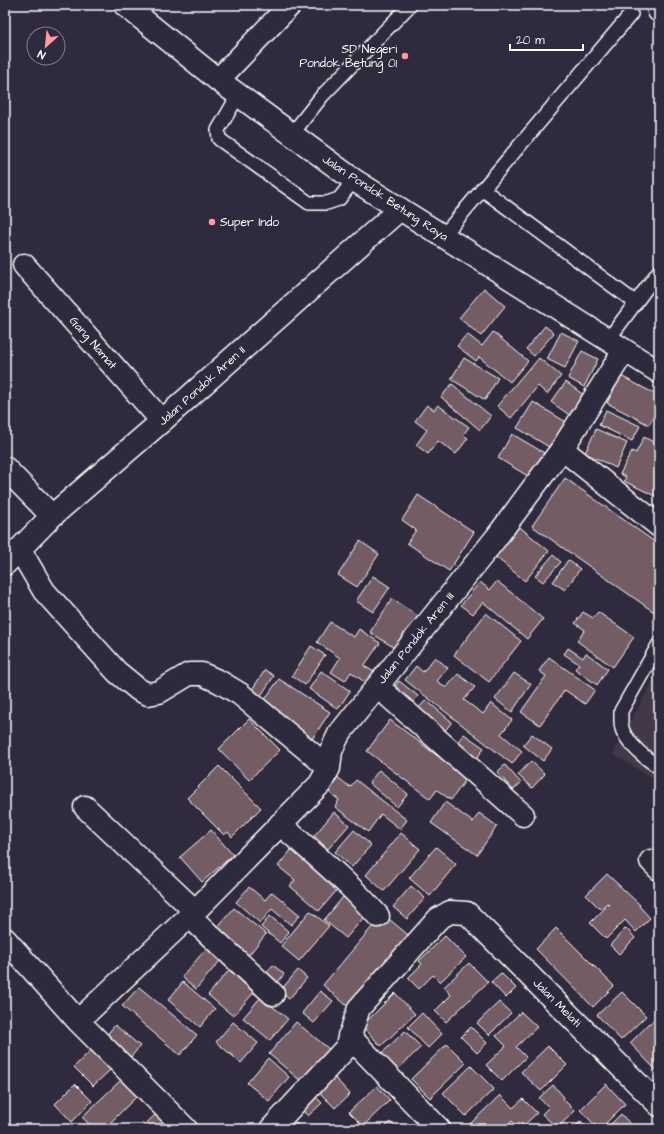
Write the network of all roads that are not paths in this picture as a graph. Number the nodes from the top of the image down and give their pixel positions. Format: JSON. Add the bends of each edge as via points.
{"nodes":[{"id":1,"x":125,"y":5,"type":"edge"},
{"id":2,"x":290,"y":5,"type":"edge"},
{"id":3,"x":410,"y":5,"type":"edge"},
{"id":4,"x":631,"y":14,"type":"dead end"},
{"id":5,"x":218,"y":80,"type":"junction"},
{"id":6,"x":239,"y":94,"type":"junction"},
{"id":7,"x":292,"y":134,"type":"junction"},
{"id":8,"x":354,"y":180,"type":"junction"},
{"id":9,"x":482,"y":189,"type":"junction"},
{"id":10,"x":400,"y":209,"type":"junction"},
{"id":11,"x":443,"y":236,"type":"junction"},
{"id":12,"x":24,"y":265,"type":"dead end"},
{"id":13,"x":659,"y":271,"type":"edge"},
{"id":14,"x":636,"y":303,"type":"junction"},
{"id":15,"x":616,"y":345,"type":"junction"},
{"id":16,"x":658,"y":369,"type":"edge"},
{"id":17,"x":162,"y":421,"type":"junction"},
{"id":18,"x":562,"y":449,"type":"junction"},
{"id":19,"x":5,"y":468,"type":"edge"},
{"id":20,"x":52,"y":516,"type":"junction"},
{"id":21,"x":659,"y":526,"type":"edge"},
{"id":22,"x":12,"y":557,"type":"edge"},
{"id":23,"x":659,"y":644,"type":"edge"},
{"id":24,"x":377,"y":686,"type":"junction"},
{"id":25,"x":659,"y":767,"type":"edge"},
{"id":26,"x":329,"y":768,"type":"junction"},
{"id":27,"x":85,"y":808,"type":"dead end"},
{"id":28,"x":524,"y":815,"type":"dead end"},
{"id":29,"x":280,"y":824,"type":"junction"},
{"id":30,"x":192,"y":914,"type":"junction"},
{"id":31,"x":378,"y":916,"type":"dead end"},
{"id":32,"x":5,"y":939,"type":"edge"},
{"id":33,"x":273,"y":994,"type":"dead end"},
{"id":34,"x":78,"y":1021,"type":"junction"},
{"id":35,"x":349,"y":1036,"type":"junction"},
{"id":36,"x":659,"y":1105,"type":"edge"},
{"id":37,"x":186,"y":1129,"type":"edge"},
{"id":38,"x":271,"y":1129,"type":"edge"},
{"id":39,"x":439,"y":1129,"type":"edge"}],
"edges":[{"from":1,"to":5,"type":"street","name":"Jalan Pondok Betung Raya"},
{"from":2,"to":5,"type":"street"},
{"from":3,"to":7,"type":"lane","via":[[322,96]]},
{"from":4,"to":9,"type":"lane"},
{"from":5,"to":6,"type":"street","name":"Jalan Pondok Betung Raya"},
{"from":6,"to":7,"type":"street","name":"Jalan Pondok Betung Raya"},
{"from":6,"to":8,"type":"lane","via":[[218,130],[219,139],[309,203],[327,203],[339,199]]},
{"from":7,"to":8,"type":"street","name":"Jalan Pondok Betung Raya"},
{"from":8,"to":10,"type":"street","name":"Jalan Pondok Betung Raya"},
{"from":9,"to":11,"type":"lane"},
{"from":9,"to":14,"type":"lane"},
{"from":10,"to":11,"type":"street","name":"Jalan Pondok Betung Raya"},
{"from":10,"to":17,"type":"street","name":"Jalan Pondok Aren II"},
{"from":11,"to":15,"type":"street","name":"Jalan Pondok Betung Raya"},
{"from":12,"to":17,"type":"street","name":"Gang Namat"},
{"from":13,"to":14,"type":"lane"},
{"from":14,"to":15,"type":"lane"},
{"from":15,"to":16,"type":"street","name":"Jalan Pondok Betung Raya"},
{"from":15,"to":18,"type":"street","name":"Jalan Pondok Aren III"},
{"from":17,"to":20,"type":"street","name":"Jalan Pondok Aren II"},
{"from":18,"to":21,"type":"street"},
{"from":18,"to":24,"type":"street","name":"Jalan Pondok Aren III","via":[[496,538]]},
{"from":19,"to":20,"type":"street"},
{"from":20,"to":22,"type":"street","name":"Jalan Pondok Aren II"},
{"from":22,"to":26,"type":"street","via":[[117,672],[139,690],[148,694],[159,692],[188,674],[202,674],[240,694]]},
{"from":23,"to":25,"type":"lane","via":[[621,711],[621,724],[624,735],[644,757]]},
{"from":24,"to":26,"type":"street","name":"Jalan Pondok Aren III","via":[[339,734],[331,751]]},
{"from":24,"to":28,"type":"street"},
{"from":26,"to":29,"type":"street","name":"Jalan Pondok Aren III","via":[[320,784]]},
{"from":27,"to":30,"type":"street"},
{"from":29,"to":30,"type":"street","name":"Jalan Pondok Aren III"},
{"from":29,"to":31,"type":"street","via":[[341,878]]},
{"from":30,"to":33,"type":"street"},
{"from":30,"to":34,"type":"street","name":"Jalan Pondok Aren III"},
{"from":32,"to":34,"type":"street"},
{"from":34,"to":37,"type":"street"},
{"from":35,"to":36,"type":"street","name":"Jalan Melati","via":[[359,1008],[438,919],[450,912],[467,913]]},
{"from":35,"to":38,"type":"street","via":[[346,1048]]},
{"from":35,"to":39,"type":"street"}]}
